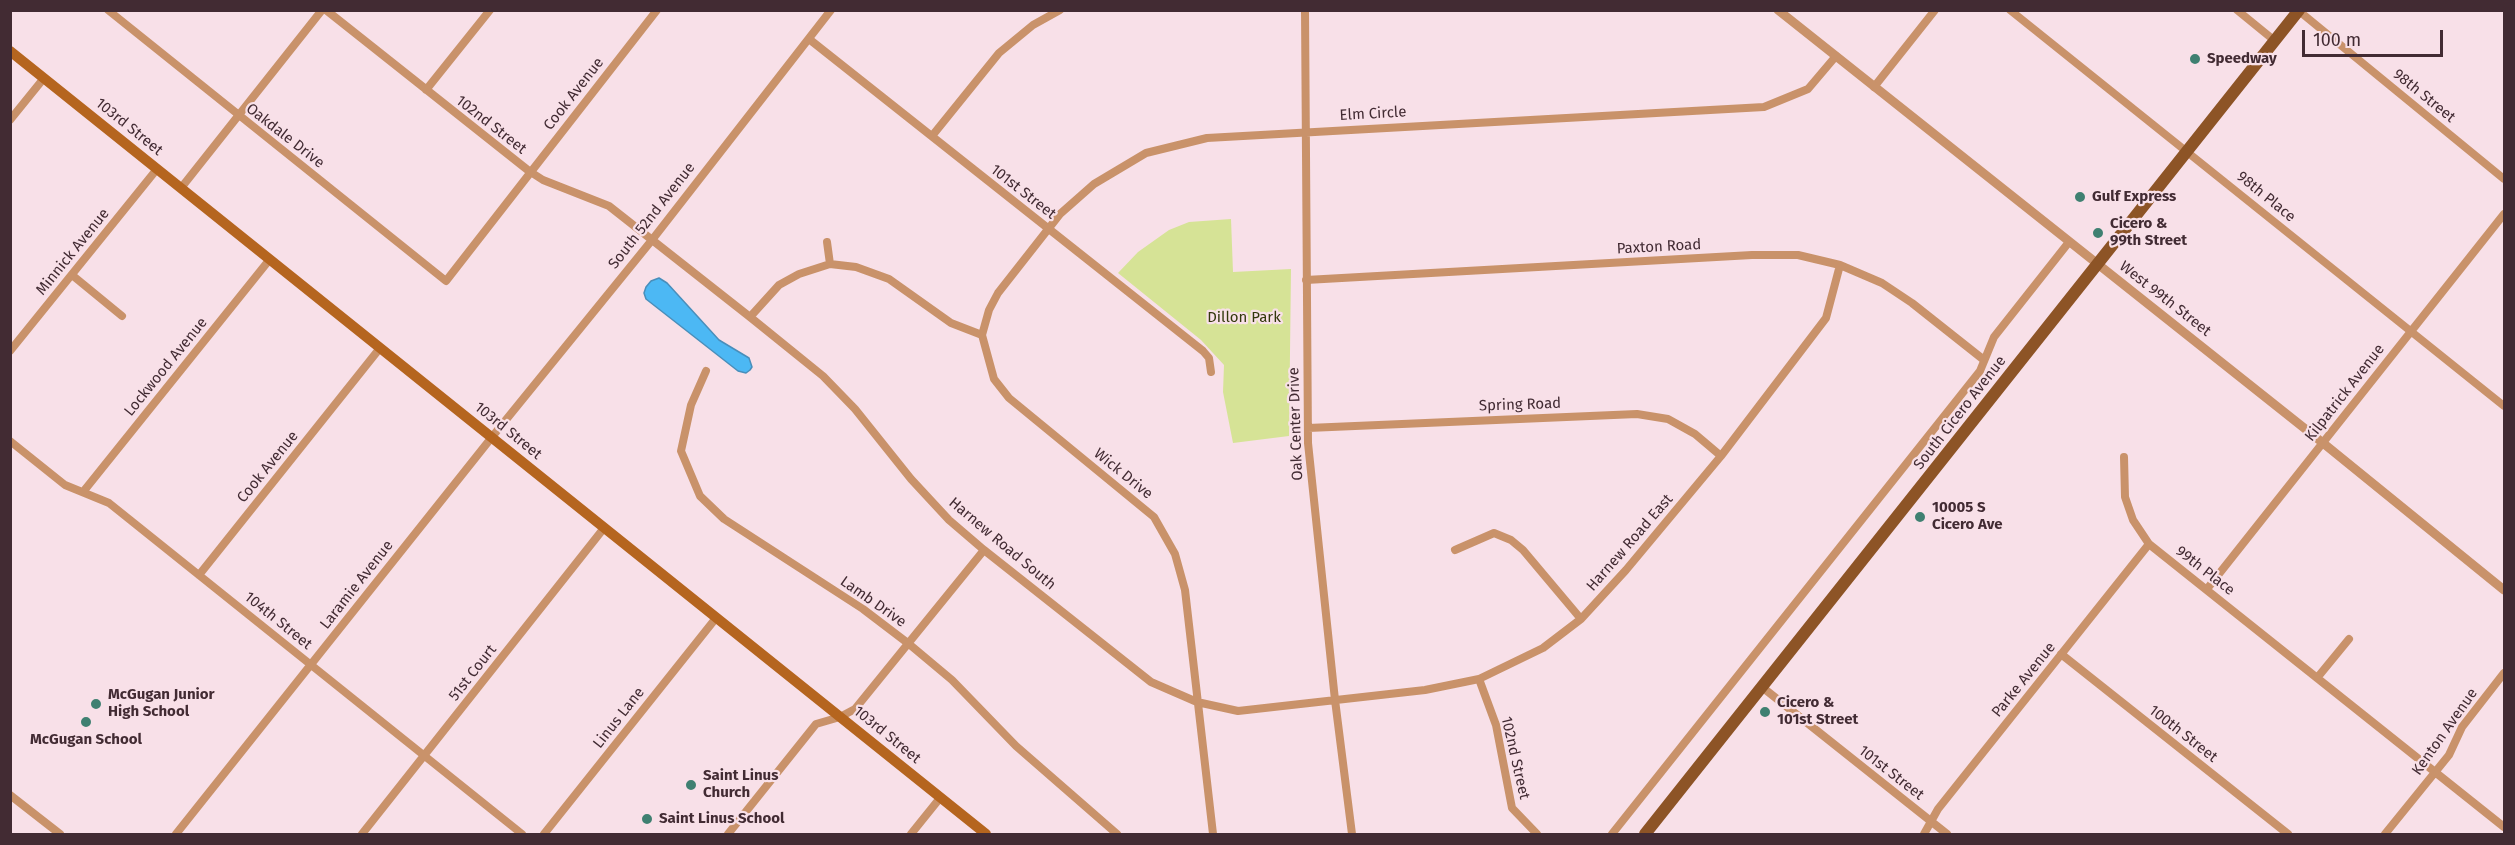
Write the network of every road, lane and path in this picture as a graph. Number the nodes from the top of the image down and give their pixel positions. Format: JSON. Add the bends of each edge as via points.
{"nodes":[{"id":1,"x":108,"y":10,"type":"edge"},
{"id":2,"x":324,"y":10,"type":"edge"},
{"id":3,"x":490,"y":10,"type":"edge"},
{"id":4,"x":657,"y":10,"type":"edge"},
{"id":5,"x":831,"y":10,"type":"edge"},
{"id":6,"x":1060,"y":10,"type":"edge"},
{"id":7,"x":1305,"y":10,"type":"edge"},
{"id":8,"x":1778,"y":10,"type":"edge"},
{"id":9,"x":1935,"y":10,"type":"edge"},
{"id":10,"x":2010,"y":10,"type":"edge"},
{"id":11,"x":2237,"y":10,"type":"edge"},
{"id":12,"x":2299,"y":10,"type":"edge"},
{"id":13,"x":809,"y":39,"type":"junction"},
{"id":14,"x":2275,"y":41,"type":"junction"},
{"id":15,"x":10,"y":51,"type":"edge"},
{"id":16,"x":1836,"y":56,"type":"junction"},
{"id":17,"x":44,"y":78,"type":"junction"},
{"id":18,"x":1874,"y":87,"type":"junction"},
{"id":19,"x":426,"y":90,"type":"junction"},
{"id":20,"x":238,"y":116,"type":"junction"},
{"id":21,"x":10,"y":120,"type":"edge"},
{"id":22,"x":1306,"y":131,"type":"junction"},
{"id":23,"x":932,"y":136,"type":"junction"},
{"id":24,"x":2187,"y":151,"type":"junction"},
{"id":25,"x":157,"y":169,"type":"junction"},
{"id":26,"x":529,"y":171,"type":"junction"},
{"id":27,"x":2505,"y":179,"type":"edge"},
{"id":28,"x":181,"y":188,"type":"junction"},
{"id":29,"x":2505,"y":214,"type":"edge"},
{"id":30,"x":1048,"y":229,"type":"junction"},
{"id":31,"x":652,"y":240,"type":"junction"},
{"id":32,"x":827,"y":242,"type":"dead end"},
{"id":33,"x":2069,"y":242,"type":"junction"},
{"id":34,"x":270,"y":259,"type":"junction"},
{"id":35,"x":830,"y":264,"type":"junction"},
{"id":36,"x":2097,"y":264,"type":"junction"},
{"id":37,"x":1840,"y":265,"type":"junction"},
{"id":38,"x":72,"y":275,"type":"junction"},
{"id":39,"x":1306,"y":280,"type":"junction"},
{"id":40,"x":446,"y":281,"type":"joint"},
{"id":41,"x":122,"y":316,"type":"dead end"},
{"id":42,"x":750,"y":316,"type":"junction"},
{"id":43,"x":2411,"y":332,"type":"junction"},
{"id":44,"x":982,"y":335,"type":"junction"},
{"id":45,"x":380,"y":348,"type":"junction"},
{"id":46,"x":10,"y":351,"type":"edge"},
{"id":47,"x":1984,"y":360,"type":"junction"},
{"id":48,"x":706,"y":371,"type":"dead end"},
{"id":49,"x":1211,"y":372,"type":"dead end"},
{"id":50,"x":2505,"y":406,"type":"edge"},
{"id":51,"x":1308,"y":428,"type":"junction"},
{"id":52,"x":492,"y":437,"type":"junction"},
{"id":53,"x":10,"y":441,"type":"edge"},
{"id":54,"x":2323,"y":443,"type":"junction"},
{"id":55,"x":1720,"y":456,"type":"junction"},
{"id":56,"x":2124,"y":458,"type":"dead end"},
{"id":57,"x":82,"y":492,"type":"junction"},
{"id":58,"x":604,"y":528,"type":"junction"},
{"id":59,"x":2149,"y":544,"type":"junction"},
{"id":60,"x":984,"y":550,"type":"junction"},
{"id":61,"x":1455,"y":550,"type":"dead end"},
{"id":62,"x":199,"y":575,"type":"junction"},
{"id":63,"x":2207,"y":589,"type":"junction"},
{"id":64,"x":2505,"y":591,"type":"edge"},
{"id":65,"x":716,"y":618,"type":"junction"},
{"id":66,"x":1581,"y":619,"type":"junction"},
{"id":67,"x":2349,"y":639,"type":"dead end"},
{"id":68,"x":909,"y":644,"type":"junction"},
{"id":69,"x":2061,"y":654,"type":"junction"},
{"id":70,"x":311,"y":665,"type":"junction"},
{"id":71,"x":2505,"y":673,"type":"edge"},
{"id":72,"x":2317,"y":678,"type":"junction"},
{"id":73,"x":1479,"y":679,"type":"junction"},
{"id":74,"x":1762,"y":687,"type":"junction"},
{"id":75,"x":1335,"y":700,"type":"junction"},
{"id":76,"x":1197,"y":702,"type":"junction"},
{"id":77,"x":840,"y":717,"type":"junction"},
{"id":78,"x":424,"y":756,"type":"junction"},
{"id":79,"x":2436,"y":772,"type":"junction"},
{"id":80,"x":10,"y":795,"type":"edge"},
{"id":81,"x":940,"y":798,"type":"junction"},
{"id":82,"x":1931,"y":822,"type":"junction"},
{"id":83,"x":2505,"y":827,"type":"edge"},
{"id":84,"x":60,"y":834,"type":"edge"},
{"id":85,"x":176,"y":834,"type":"edge"},
{"id":86,"x":362,"y":834,"type":"edge"},
{"id":87,"x":522,"y":834,"type":"edge"},
{"id":88,"x":544,"y":834,"type":"edge"},
{"id":89,"x":728,"y":834,"type":"edge"},
{"id":90,"x":911,"y":834,"type":"edge"},
{"id":91,"x":986,"y":834,"type":"edge"},
{"id":92,"x":1117,"y":834,"type":"edge"},
{"id":93,"x":1213,"y":834,"type":"edge"},
{"id":94,"x":1352,"y":834,"type":"edge"},
{"id":95,"x":1537,"y":834,"type":"edge"},
{"id":96,"x":1612,"y":834,"type":"edge"},
{"id":97,"x":1645,"y":834,"type":"edge"},
{"id":98,"x":1924,"y":834,"type":"edge"},
{"id":99,"x":1947,"y":834,"type":"edge"},
{"id":100,"x":2288,"y":834,"type":"edge"},
{"id":101,"x":2385,"y":834,"type":"edge"}],
"edges":[{"from":1,"to":20,"type":"street","name":"Oakdale Drive"},
{"from":2,"to":19,"type":"street","name":"102nd Street"},
{"from":2,"to":20,"type":"street"},
{"from":3,"to":19,"type":"street"},
{"from":4,"to":26,"type":"street","name":"Cook Avenue"},
{"from":5,"to":13,"type":"street","name":"South 52nd Avenue"},
{"from":6,"to":23,"type":"street","via":[[1033,25],[999,53]]},
{"from":7,"to":22,"type":"street","name":"Oak Center Drive"},
{"from":8,"to":16,"type":"street","name":"West 99th Street"},
{"from":9,"to":18,"type":"street"},
{"from":10,"to":24,"type":"street","name":"98th Place"},
{"from":11,"to":14,"type":"street"},
{"from":12,"to":14,"type":"main road","name":"South Cicero Avenue"},
{"from":12,"to":27,"type":"street","name":"98th Street"},
{"from":13,"to":23,"type":"street","name":"101st Street"},
{"from":13,"to":31,"type":"street","name":"South 52nd Avenue"},
{"from":14,"to":24,"type":"main road","name":"South Cicero Avenue"},
{"from":15,"to":17,"type":"main road","name":"103rd Street"},
{"from":16,"to":18,"type":"street","name":"West 99th Street"},
{"from":16,"to":22,"type":"street","name":"Elm Circle","via":[[1808,89],[1764,107]]},
{"from":17,"to":21,"type":"street"},
{"from":17,"to":25,"type":"main road","name":"103rd Street"},
{"from":18,"to":33,"type":"street","name":"West 99th Street"},
{"from":19,"to":26,"type":"street","name":"102nd Street"},
{"from":20,"to":28,"type":"street"},
{"from":20,"to":40,"type":"street","name":"Oakdale Drive"},
{"from":22,"to":30,"type":"street","name":"Elm Circle","via":[[1207,138],[1146,153],[1094,184]]},
{"from":22,"to":39,"type":"street","name":"Oak Center Drive"},
{"from":23,"to":30,"type":"street","name":"101st Street"},
{"from":24,"to":36,"type":"main road","name":"South Cicero Avenue"},
{"from":24,"to":43,"type":"street","name":"98th Place"},
{"from":25,"to":28,"type":"main road","name":"103rd Street"},
{"from":25,"to":38,"type":"street","name":"Minnick Avenue"},
{"from":26,"to":31,"type":"street","name":"102nd Street","via":[[609,206]]},
{"from":26,"to":40,"type":"street","name":"Cook Avenue"},
{"from":28,"to":34,"type":"main road","name":"103rd Street"},
{"from":29,"to":43,"type":"street","name":"Kilpatrick Avenue"},
{"from":30,"to":44,"type":"street","name":"Elm Circle","via":[[998,293]]},
{"from":30,"to":49,"type":"street","name":"101st Street","via":[[1203,351],[1209,358]]},
{"from":31,"to":42,"type":"street","name":"Harnew Road South"},
{"from":31,"to":52,"type":"street","name":"South 52nd Avenue"},
{"from":32,"to":35,"type":"street"},
{"from":33,"to":36,"type":"street","name":"West 99th Street"},
{"from":33,"to":47,"type":"street","name":"South Cicero Avenue","via":[[1994,337]]},
{"from":34,"to":45,"type":"main road","name":"103rd Street"},
{"from":34,"to":57,"type":"street","name":"Lockwood Avenue"},
{"from":35,"to":42,"type":"street","via":[[785,282]]},
{"from":35,"to":44,"type":"street","via":[[879,274],[951,323]]},
{"from":36,"to":54,"type":"street","name":"West 99th Street"},
{"from":36,"to":74,"type":"main road","name":"South Cicero Avenue"},
{"from":37,"to":39,"type":"street","name":"Paxton Road","via":[[1798,255],[1752,255]]},
{"from":37,"to":47,"type":"street","name":"Paxton Road","via":[[1882,283]]},
{"from":37,"to":55,"type":"street","name":"Harnew Road East","via":[[1826,318]]},
{"from":38,"to":41,"type":"street"},
{"from":38,"to":46,"type":"street","name":"Minnick Avenue"},
{"from":39,"to":51,"type":"street","name":"Oak Center Drive"},
{"from":42,"to":60,"type":"street","name":"Harnew Road South","via":[[823,376],[949,520]]},
{"from":43,"to":50,"type":"street","name":"98th Place"},
{"from":43,"to":54,"type":"street","name":"Kilpatrick Avenue"},
{"from":44,"to":76,"type":"street","name":"Wick Drive","via":[[994,379],[1009,399],[1142,506],[1162,528],[1181,573]]},
{"from":45,"to":52,"type":"main road","name":"103rd Street"},
{"from":45,"to":62,"type":"street","name":"Cook Avenue"},
{"from":47,"to":96,"type":"street","name":"South Cicero Avenue","via":[[1980,371]]},
{"from":48,"to":68,"type":"street","name":"Lamb Drive","via":[[691,405],[681,451],[700,496],[724,519],[863,609]]},
{"from":51,"to":55,"type":"street","name":"Spring Road","via":[[1637,414],[1668,419],[1695,434]]},
{"from":51,"to":75,"type":"street","name":"Oak Center Drive"},
{"from":52,"to":58,"type":"main road","name":"103rd Street"},
{"from":52,"to":70,"type":"street","name":"Laramie Avenue"},
{"from":53,"to":57,"type":"street","name":"104th Street","via":[[65,485]]},
{"from":54,"to":63,"type":"street","name":"Kilpatrick Avenue"},
{"from":54,"to":64,"type":"street","name":"West 99th Street"},
{"from":55,"to":66,"type":"street","name":"Harnew Road East"},
{"from":56,"to":59,"type":"street","name":"99th Place","via":[[2126,497],[2133,520]]},
{"from":57,"to":62,"type":"street","name":"104th Street","via":[[109,502]]},
{"from":58,"to":65,"type":"main road","name":"103rd Street"},
{"from":58,"to":78,"type":"street","name":"51st Court"},
{"from":59,"to":63,"type":"street","name":"99th Place"},
{"from":59,"to":69,"type":"street","name":"Parke Avenue"},
{"from":60,"to":68,"type":"street"},
{"from":60,"to":76,"type":"street","name":"Harnew Road South","via":[[1151,682]]},
{"from":61,"to":66,"type":"street","via":[[1494,533],[1511,540]]},
{"from":62,"to":70,"type":"street","name":"104th Street"},
{"from":63,"to":72,"type":"street","name":"99th Place"},
{"from":65,"to":77,"type":"main road","name":"103rd Street"},
{"from":65,"to":88,"type":"street","name":"Linus Lane"},
{"from":66,"to":73,"type":"street","name":"Harnew Road East","via":[[1543,648]]},
{"from":67,"to":72,"type":"street"},
{"from":68,"to":77,"type":"street","via":[[855,708]]},
{"from":68,"to":92,"type":"street","name":"Lamb Drive","via":[[952,680],[1016,746]]},
{"from":69,"to":82,"type":"street","name":"Parke Avenue"},
{"from":69,"to":100,"type":"street","name":"100th Street"},
{"from":70,"to":78,"type":"street","name":"104th Street"},
{"from":70,"to":85,"type":"street","name":"Laramie Avenue"},
{"from":71,"to":79,"type":"street","name":"Kenton Avenue","via":[[2462,728]]},
{"from":72,"to":79,"type":"street","name":"99th Place"},
{"from":73,"to":75,"type":"street","name":"Harnew Road East","via":[[1425,690]]},
{"from":73,"to":95,"type":"street","name":"102nd Street","via":[[1496,725],[1512,808]]},
{"from":74,"to":82,"type":"street","name":"101st Street"},
{"from":74,"to":97,"type":"main road","name":"South Cicero Avenue"},
{"from":75,"to":76,"type":"street","name":"Harnew Road South","via":[[1238,711]]},
{"from":75,"to":94,"type":"street","name":"Oak Center Drive"},
{"from":76,"to":93,"type":"street","name":"Wick Drive"},
{"from":77,"to":81,"type":"main road","name":"103rd Street"},
{"from":77,"to":89,"type":"street","via":[[816,724]]},
{"from":78,"to":86,"type":"street","name":"51st Court"},
{"from":78,"to":87,"type":"street","name":"104th Street"},
{"from":79,"to":83,"type":"street","name":"99th Place"},
{"from":79,"to":101,"type":"street","name":"Kenton Avenue"},
{"from":80,"to":84,"type":"street"},
{"from":81,"to":90,"type":"street"},
{"from":81,"to":91,"type":"main road","name":"103rd Street"},
{"from":82,"to":98,"type":"street","name":"Parke Avenue"},
{"from":82,"to":99,"type":"street","name":"101st Street"}]}
